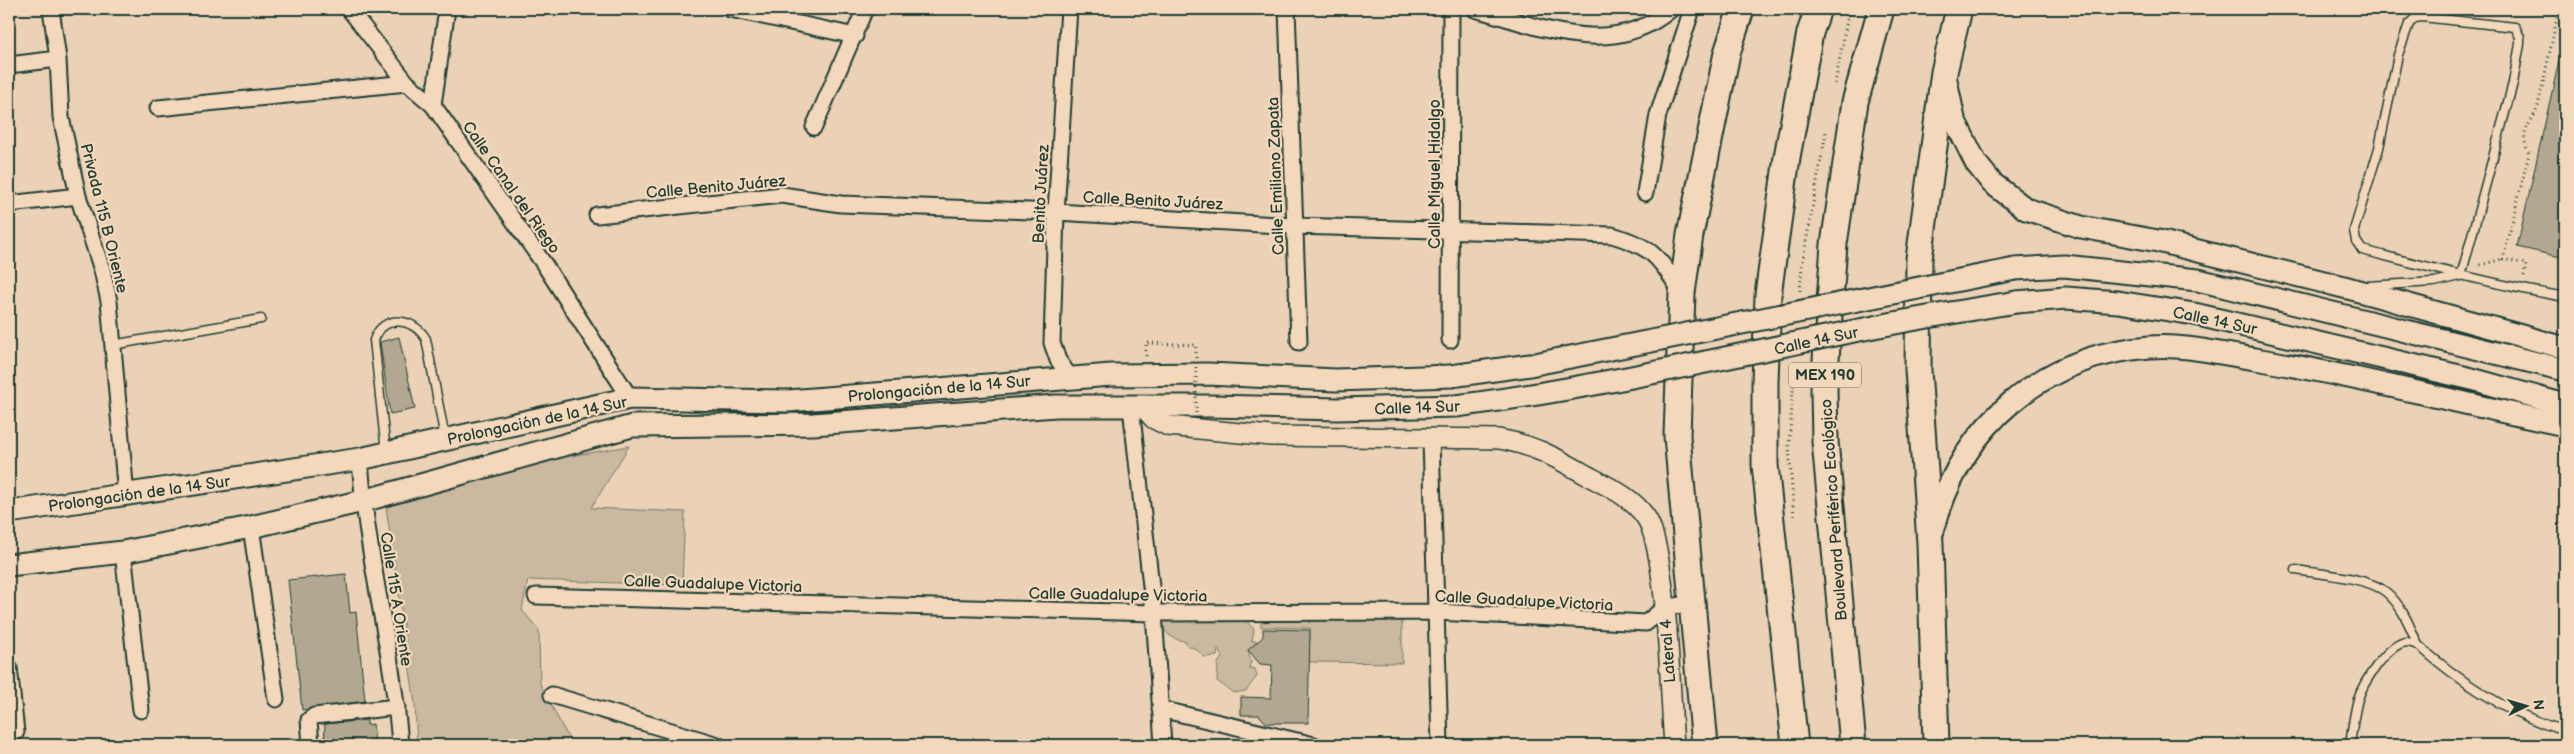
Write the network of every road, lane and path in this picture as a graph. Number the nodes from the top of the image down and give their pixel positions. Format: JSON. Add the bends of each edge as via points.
{"nodes":[{"id":1,"x":51,"y":9,"type":"edge"},
{"id":2,"x":349,"y":9,"type":"edge"},
{"id":3,"x":447,"y":9,"type":"edge"},
{"id":4,"x":730,"y":9,"type":"edge"},
{"id":5,"x":865,"y":9,"type":"edge"},
{"id":6,"x":1069,"y":9,"type":"edge"},
{"id":7,"x":1287,"y":9,"type":"edge"},
{"id":8,"x":1451,"y":9,"type":"edge"},
{"id":9,"x":1475,"y":9,"type":"edge"},
{"id":10,"x":1671,"y":9,"type":"edge"},
{"id":11,"x":1692,"y":9,"type":"edge"},
{"id":12,"x":1741,"y":9,"type":"edge"},
{"id":13,"x":1818,"y":9,"type":"edge"},
{"id":14,"x":1881,"y":9,"type":"edge"},
{"id":15,"x":1959,"y":9,"type":"edge"},
{"id":16,"x":2559,"y":9,"type":"edge"},
{"id":17,"x":855,"y":36,"type":"junction"},
{"id":18,"x":58,"y":59,"type":"junction"},
{"id":19,"x":9,"y":65,"type":"edge"},
{"id":20,"x":1944,"y":72,"type":"junction"},
{"id":21,"x":407,"y":82,"type":"junction"},
{"id":22,"x":433,"y":105,"type":"junction"},
{"id":23,"x":158,"y":108,"type":"dead end"},
{"id":24,"x":814,"y":127,"type":"dead end"},
{"id":25,"x":1645,"y":193,"type":"dead end"},
{"id":26,"x":78,"y":196,"type":"junction"},
{"id":27,"x":9,"y":204,"type":"edge"},
{"id":28,"x":1056,"y":212,"type":"junction"},
{"id":29,"x":597,"y":215,"type":"dead end"},
{"id":30,"x":1294,"y":226,"type":"junction"},
{"id":31,"x":1452,"y":232,"type":"junction"},
{"id":32,"x":2461,"y":276,"type":"junction"},
{"id":33,"x":2348,"y":288,"type":"junction"},
{"id":34,"x":2520,"y":289,"type":"junction"},
{"id":35,"x":1682,"y":293,"type":"junction"},
{"id":36,"x":2565,"y":297,"type":"edge"},
{"id":37,"x":261,"y":319,"type":"dead end"},
{"id":38,"x":1450,"y":340,"type":"dead end"},
{"id":39,"x":1299,"y":342,"type":"dead end"},
{"id":40,"x":1146,"y":343,"type":"dead end"},
{"id":41,"x":113,"y":347,"type":"junction"},
{"id":42,"x":2565,"y":348,"type":"edge"},
{"id":43,"x":2565,"y":370,"type":"edge"},
{"id":44,"x":1070,"y":378,"type":"junction"},
{"id":45,"x":630,"y":398,"type":"junction"},
{"id":46,"x":2565,"y":405,"type":"edge"},
{"id":47,"x":1056,"y":406,"type":"joint"},
{"id":48,"x":1137,"y":407,"type":"junction"},
{"id":49,"x":1203,"y":412,"type":"junction"},
{"id":50,"x":2565,"y":425,"type":"edge"},
{"id":51,"x":1431,"y":438,"type":"junction"},
{"id":52,"x":445,"y":440,"type":"junction"},
{"id":53,"x":386,"y":452,"type":"junction"},
{"id":54,"x":360,"y":459,"type":"junction"},
{"id":55,"x":126,"y":496,"type":"junction"},
{"id":56,"x":363,"y":501,"type":"junction"},
{"id":57,"x":9,"y":512,"type":"edge"},
{"id":58,"x":251,"y":527,"type":"junction"},
{"id":59,"x":1930,"y":543,"type":"junction"},
{"id":60,"x":123,"y":552,"type":"junction"},
{"id":61,"x":9,"y":565,"type":"edge"},
{"id":62,"x":2296,"y":570,"type":"dead end"},
{"id":63,"x":536,"y":596,"type":"dead end"},
{"id":64,"x":1693,"y":603,"type":"junction"},
{"id":65,"x":1664,"y":608,"type":"junction"},
{"id":66,"x":1437,"y":612,"type":"junction"},
{"id":67,"x":1154,"y":613,"type":"junction"},
{"id":68,"x":2418,"y":645,"type":"junction"},
{"id":69,"x":9,"y":667,"type":"edge"},
{"id":70,"x":552,"y":695,"type":"dead end"},
{"id":71,"x":276,"y":699,"type":"dead end"},
{"id":72,"x":397,"y":707,"type":"junction"},
{"id":73,"x":1160,"y":709,"type":"junction"},
{"id":74,"x":141,"y":710,"type":"dead end"},
{"id":75,"x":16,"y":732,"type":"dead end"},
{"id":76,"x":2565,"y":732,"type":"edge"},
{"id":77,"x":311,"y":745,"type":"edge"},
{"id":78,"x":400,"y":745,"type":"edge"},
{"id":79,"x":718,"y":745,"type":"edge"},
{"id":80,"x":1163,"y":745,"type":"edge"},
{"id":81,"x":1311,"y":745,"type":"edge"},
{"id":82,"x":1440,"y":745,"type":"edge"},
{"id":83,"x":1674,"y":745,"type":"edge"},
{"id":84,"x":1705,"y":745,"type":"edge"},
{"id":85,"x":1794,"y":745,"type":"edge"},
{"id":86,"x":1853,"y":745,"type":"edge"},
{"id":87,"x":1936,"y":745,"type":"edge"},
{"id":88,"x":2350,"y":745,"type":"edge"}],
"edges":[{"from":1,"to":18,"type":"street","name":"Privada 115 B Oriente"},
{"from":2,"to":21,"type":"street","name":"Calle Canal del Riego"},
{"from":3,"to":22,"type":"street"},
{"from":4,"to":17,"type":"street"},
{"from":5,"to":17,"type":"street"},
{"from":6,"to":28,"type":"street","name":"Benito Juárez"},
{"from":7,"to":30,"type":"street","name":"Calle Emiliano Zapata"},
{"from":8,"to":31,"type":"street","name":"Calle Miguel Hidalgo"},
{"from":9,"to":10,"type":"street","via":[[1591,38],[1633,31]]},
{"from":11,"to":25,"type":"street","via":[[1658,115]]},
{"from":12,"to":35,"type":"highway","via":[[1725,62],[1690,234]]},
{"from":13,"to":85,"type":"highway","number":"MEX 190","via":[[1810,33],[1787,157],[1768,295],[1765,382],[1765,465]]},
{"from":14,"to":86,"type":"highway","name":"Boulevard Periférico Ecológico","number":"MEX 190","via":[[1855,102],[1837,225],[1824,389],[1825,441]]},
{"from":15,"to":20,"type":"highway"},
{"from":16,"to":34,"type":"path","via":[[2538,106],[2523,137],[2529,154],[2503,259],[2526,264]]},
{"from":17,"to":24,"type":"street"},
{"from":18,"to":19,"type":"street"},
{"from":18,"to":26,"type":"street","name":"Privada 115 B Oriente","via":[[61,117]]},
{"from":20,"to":33,"type":"main road","via":[[1954,118],[1976,163],[1992,184],[2026,209],[2080,227],[2158,241]]},
{"from":20,"to":59,"type":"highway","via":[[1919,259],[1918,370]]},
{"from":21,"to":22,"type":"street","name":"Calle Canal del Riego"},
{"from":21,"to":23,"type":"street"},
{"from":22,"to":45,"type":"street","name":"Calle Canal del Riego","via":[[544,264]]},
{"from":26,"to":27,"type":"street"},
{"from":26,"to":41,"type":"street","name":"Privada 115 B Oriente","via":[[102,270],[109,301]]},
{"from":28,"to":29,"type":"street","name":"Calle Benito Juárez","via":[[841,204],[782,196]]},
{"from":28,"to":30,"type":"street","name":"Calle Benito Juárez"},
{"from":28,"to":44,"type":"street","name":"Benito Juárez","via":[[1052,343]]},
{"from":30,"to":31,"type":"street","name":"Calle Benito Juárez"},
{"from":30,"to":39,"type":"street","name":"Calle Emiliano Zapata"},
{"from":31,"to":35,"type":"street","name":"Calle Benito Juárez","via":[[1612,235],[1640,244],[1658,258]]},
{"from":31,"to":38,"type":"street","name":"Calle Miguel Hidalgo"},
{"from":32,"to":32,"type":"lane","via":[[2362,250],[2354,230],[2379,148],[2398,55],[2409,24],[2422,16],[2515,27],[2520,36],[2513,83]]},
{"from":32,"to":33,"type":"lane","via":[[2434,282]]},
{"from":32,"to":34,"type":"lane"},
{"from":33,"to":42,"type":"main road"},
{"from":34,"to":36,"type":"lane"},
{"from":35,"to":64,"type":"highway","via":[[1677,436]]},
{"from":37,"to":41,"type":"lane"},
{"from":40,"to":49,"type":"path","bridge":true,"via":[[1196,345]]},
{"from":41,"to":55,"type":"street","name":"Privada 115 B Oriente"},
{"from":43,"to":44,"type":"main road","name":"Calle 14 Sur","bridge":true,"via":[[2198,280],[2064,266],[2015,269],[1530,365],[1452,376],[1336,380],[1208,374]]},
{"from":44,"to":45,"type":"main road","name":"Prolongación de la 14 Sur","via":[[788,401]]},
{"from":45,"to":52,"type":"main road","name":"Prolongación de la 14 Sur"},
{"from":46,"to":49,"type":"main road","name":"Calle 14 Sur","bridge":true,"via":[[2472,379],[2194,314],[2066,298],[2016,302],[1899,322],[1535,396],[1456,406]]},
{"from":47,"to":48,"type":"main road","name":"Calle 14 Sur"},
{"from":47,"to":56,"type":"main road","name":"Prolongación de la 14 Sur","via":[[813,424],[632,426]]},
{"from":48,"to":49,"type":"main road","name":"Calle 14 Sur"},
{"from":48,"to":51,"type":"street","name":"Lateral 4","via":[[1168,426],[1271,436]]},
{"from":48,"to":67,"type":"street"},
{"from":50,"to":59,"type":"main road","via":[[2283,364],[2176,347],[2130,349],[2085,360],[2051,375],[2022,393],[1996,416],[1969,448],[1941,500]]},
{"from":51,"to":65,"type":"street","name":"Lateral 4","via":[[1499,439],[1524,443],[1543,450],[1636,505],[1650,526],[1658,558]]},
{"from":51,"to":66,"type":"street"},
{"from":52,"to":53,"type":"main road","name":"Prolongación de la 14 Sur"},
{"from":52,"to":53,"type":"lane","via":[[426,339],[421,329],[412,324],[400,321],[387,323],[377,331],[374,340]]},
{"from":53,"to":54,"type":"main road","name":"Prolongación de la 14 Sur"},
{"from":54,"to":55,"type":"main road","name":"Prolongación de la 14 Sur"},
{"from":54,"to":56,"type":"street","name":"Calle 115 A Oriente"},
{"from":55,"to":57,"type":"main road","name":"Prolongación de la 14 Sur"},
{"from":56,"to":58,"type":"main road","name":"Prolongación de la 14 Sur"},
{"from":56,"to":72,"type":"street","name":"Calle 115 A Oriente"},
{"from":58,"to":60,"type":"main road","name":"Prolongación de la 14 Sur"},
{"from":58,"to":71,"type":"street"},
{"from":59,"to":87,"type":"highway"},
{"from":60,"to":61,"type":"main road","name":"Prolongación de la 14 Sur"},
{"from":60,"to":74,"type":"street"},
{"from":62,"to":68,"type":"lane","via":[[2363,582],[2385,591],[2397,604]]},
{"from":63,"to":67,"type":"street","name":"Calle Guadalupe Victoria"},
{"from":64,"to":65,"type":"street","name":"Calle Guadalupe Victoria"},
{"from":64,"to":84,"type":"highway"},
{"from":65,"to":66,"type":"street","name":"Calle Guadalupe Victoria","via":[[1646,623]]},
{"from":65,"to":83,"type":"street","name":"Lateral 4"},
{"from":66,"to":67,"type":"street","name":"Calle Guadalupe Victoria"},
{"from":66,"to":82,"type":"street"},
{"from":67,"to":73,"type":"street"},
{"from":68,"to":76,"type":"lane","via":[[2476,692],[2518,714]]},
{"from":68,"to":88,"type":"lane","via":[[2407,642],[2398,645],[2367,678],[2358,700]]},
{"from":69,"to":75,"type":"street"},
{"from":70,"to":79,"type":"street"},
{"from":72,"to":77,"type":"street","via":[[314,716],[310,720]]},
{"from":72,"to":78,"type":"street","name":"Calle 115 A Oriente"},
{"from":73,"to":80,"type":"street"},
{"from":73,"to":81,"type":"street"}]}
